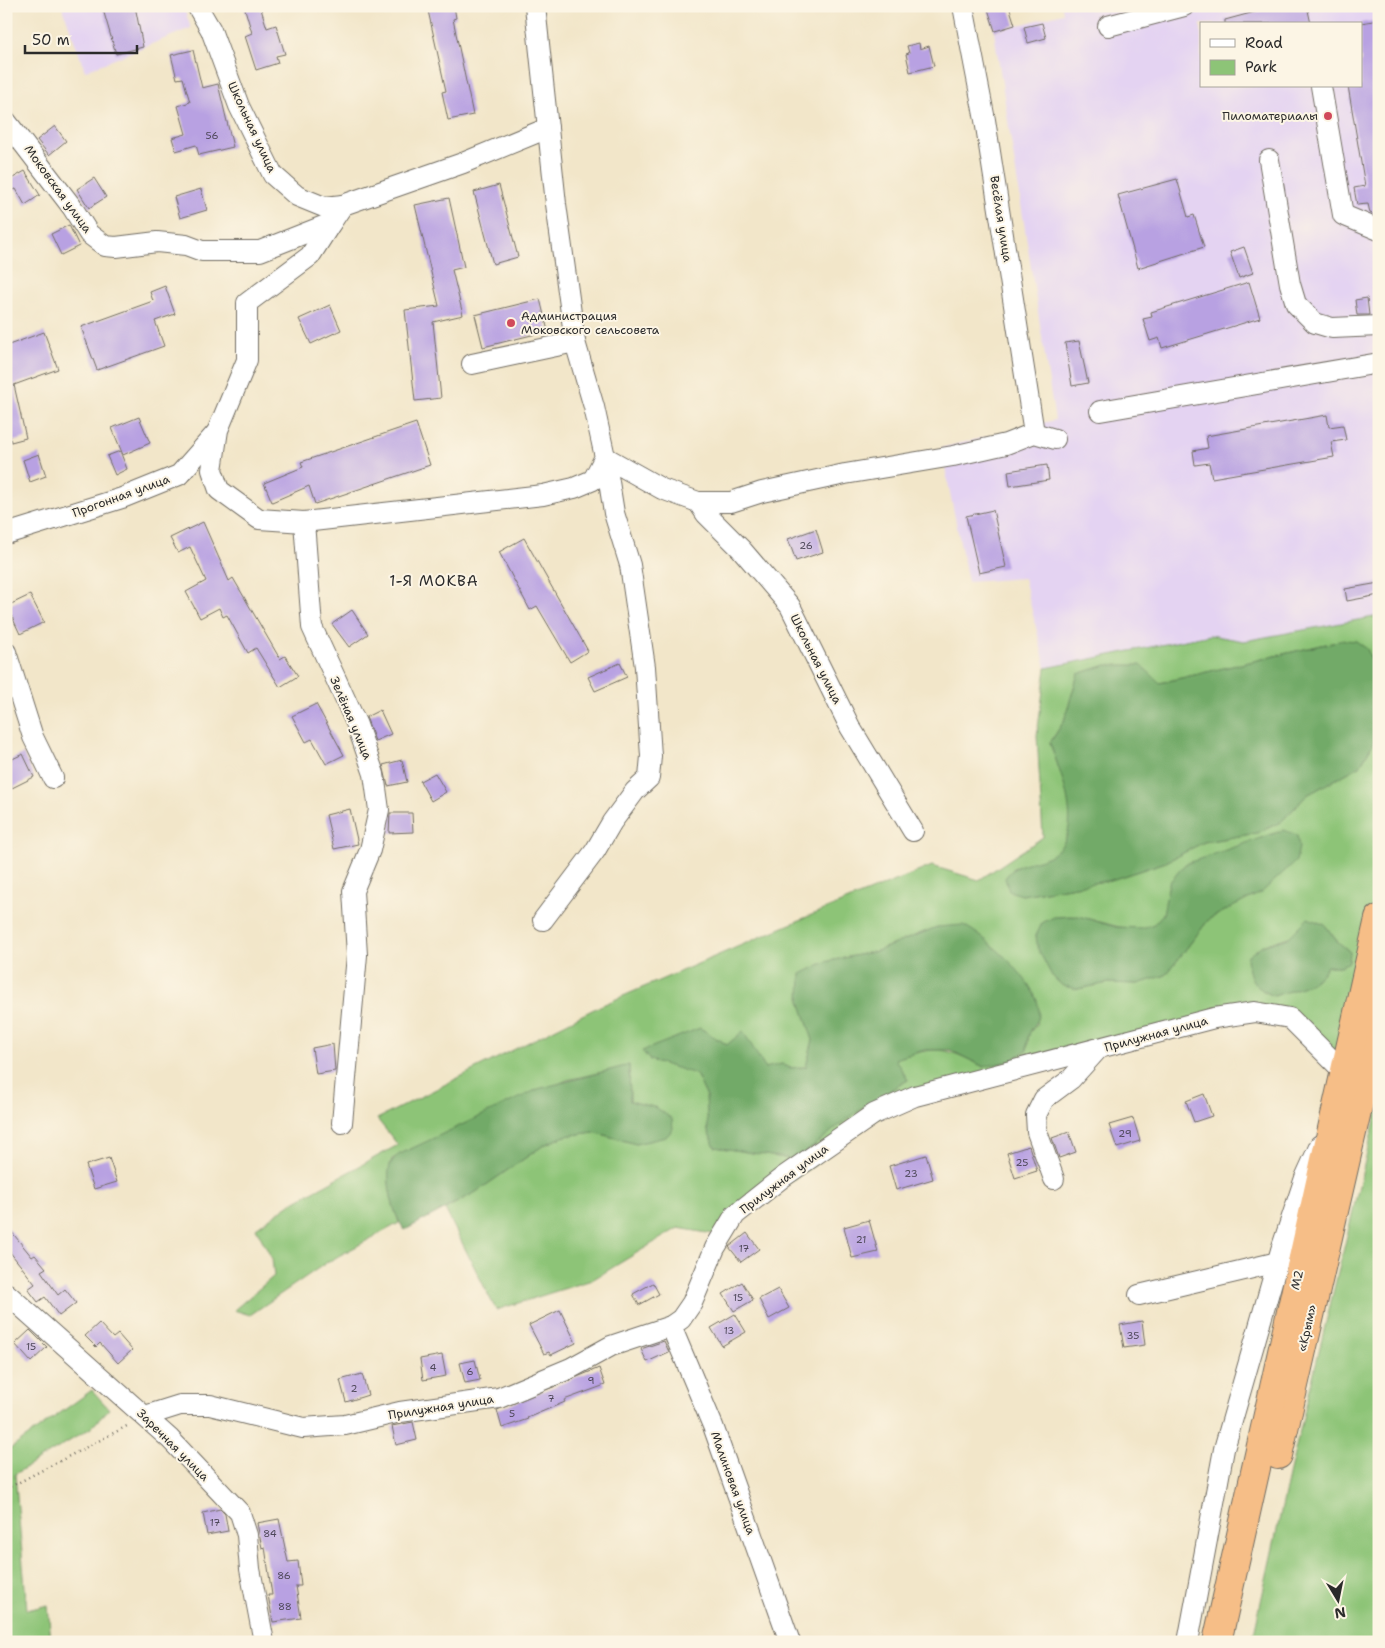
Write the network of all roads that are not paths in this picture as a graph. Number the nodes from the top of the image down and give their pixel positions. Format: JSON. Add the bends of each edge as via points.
{"nodes":[{"id":1,"x":197,"y":6,"type":"edge"},
{"id":2,"x":535,"y":6,"type":"edge"},
{"id":3,"x":963,"y":6,"type":"edge"},
{"id":4,"x":1184,"y":6,"type":"edge"},
{"id":5,"x":1108,"y":26,"type":"dead end"},
{"id":6,"x":1321,"y":88,"type":"edge"},
{"id":7,"x":6,"y":121,"type":"edge"},
{"id":8,"x":548,"y":128,"type":"junction"},
{"id":9,"x":1269,"y":160,"type":"dead end"},
{"id":10,"x":343,"y":205,"type":"junction"},
{"id":11,"x":331,"y":223,"type":"junction"},
{"id":12,"x":1379,"y":230,"type":"edge"},
{"id":13,"x":1379,"y":326,"type":"edge"},
{"id":14,"x":575,"y":342,"type":"junction"},
{"id":15,"x":1379,"y":363,"type":"edge"},
{"id":16,"x":472,"y":364,"type":"dead end"},
{"id":17,"x":1100,"y":412,"type":"dead end"},
{"id":18,"x":218,"y":430,"type":"junction"},
{"id":19,"x":1034,"y":433,"type":"junction"},
{"id":20,"x":1055,"y":439,"type":"dead end"},
{"id":21,"x":605,"y":457,"type":"junction"},
{"id":22,"x":698,"y":502,"type":"junction"},
{"id":23,"x":304,"y":522,"type":"junction"},
{"id":24,"x":6,"y":534,"type":"edge"},
{"id":25,"x":6,"y":652,"type":"edge"},
{"id":26,"x":52,"y":778,"type":"dead end"},
{"id":27,"x":913,"y":831,"type":"dead end"},
{"id":28,"x":1379,"y":919,"type":"edge"},
{"id":29,"x":543,"y":920,"type":"dead end"},
{"id":30,"x":1379,"y":1015,"type":"edge"},
{"id":31,"x":1099,"y":1048,"type":"junction"},
{"id":32,"x":1344,"y":1072,"type":"junction"},
{"id":33,"x":342,"y":1123,"type":"dead end"},
{"id":34,"x":1330,"y":1131,"type":"junction"},
{"id":35,"x":1054,"y":1179,"type":"dead end"},
{"id":36,"x":1278,"y":1262,"type":"junction"},
{"id":37,"x":6,"y":1293,"type":"edge"},
{"id":38,"x":1139,"y":1295,"type":"dead end"},
{"id":39,"x":671,"y":1326,"type":"junction"},
{"id":40,"x":145,"y":1416,"type":"junction"},
{"id":41,"x":264,"y":1642,"type":"edge"},
{"id":42,"x":790,"y":1642,"type":"edge"},
{"id":43,"x":1188,"y":1642,"type":"edge"},
{"id":44,"x":1217,"y":1642,"type":"edge"},
{"id":45,"x":1236,"y":1642,"type":"edge"}],
"edges":[{"from":1,"to":10,"type":"street","name":"Школьная улица","via":[[211,30],[239,106],[273,175],[297,196],[324,207]]},
{"from":2,"to":8,"type":"street"},
{"from":3,"to":19,"type":"street","name":"Весёлая улица","via":[[985,120]]},
{"from":4,"to":5,"type":"street"},
{"from":6,"to":12,"type":"street","via":[[1343,216]]},
{"from":7,"to":11,"type":"street","name":"Моковская улица","via":[[89,234],[105,246],[158,242],[186,245],[202,251],[260,251]]},
{"from":8,"to":10,"type":"street","name":"Школьная улица","via":[[463,163]]},
{"from":8,"to":14,"type":"street"},
{"from":9,"to":13,"type":"street","via":[[1296,304],[1315,323],[1332,328]]},
{"from":10,"to":11,"type":"street"},
{"from":11,"to":18,"type":"street","via":[[310,256],[247,302],[247,360]]},
{"from":14,"to":16,"type":"street"},
{"from":14,"to":21,"type":"street"},
{"from":15,"to":17,"type":"street"},
{"from":18,"to":23,"type":"street","via":[[212,470],[219,490],[259,519]]},
{"from":18,"to":24,"type":"street","name":"Прогонная улица","via":[[179,475],[122,498]]},
{"from":19,"to":20,"type":"street"},
{"from":19,"to":22,"type":"street","via":[[998,446],[845,474],[731,502]]},
{"from":21,"to":22,"type":"street","via":[[662,489]]},
{"from":21,"to":23,"type":"street","via":[[593,480],[543,495]]},
{"from":21,"to":29,"type":"street","via":[[614,513],[630,565],[645,667],[651,756],[649,778],[635,791]]},
{"from":22,"to":27,"type":"street","name":"Школьная улица","via":[[790,606],[850,727]]},
{"from":23,"to":33,"type":"street","name":"Зелёная улица","via":[[312,627],[356,724],[374,774],[379,810],[370,850],[353,891],[357,955]]},
{"from":25,"to":26,"type":"street","via":[[33,737]]},
{"from":28,"to":32,"type":"highway","name":"М2"},
{"from":30,"to":45,"type":"highway","name":"«Крым»"},
{"from":31,"to":32,"type":"street","name":"Прилужная улица","via":[[1214,1018],[1255,1012],[1290,1018]]},
{"from":31,"to":35,"type":"street","via":[[1071,1079],[1044,1099],[1036,1115],[1037,1132]]},
{"from":31,"to":39,"type":"street","name":"Прилужная улица","via":[[915,1096],[874,1114],[783,1177],[735,1215],[716,1248],[692,1303],[681,1319]]},
{"from":32,"to":34,"type":"highway","name":"М2"},
{"from":34,"to":36,"type":"street","via":[[1324,1134],[1305,1178]]},
{"from":34,"to":44,"type":"highway","name":"М2"},
{"from":36,"to":38,"type":"street"},
{"from":36,"to":43,"type":"street","via":[[1224,1449]]},
{"from":37,"to":40,"type":"street","name":"Заречная улица"},
{"from":39,"to":40,"type":"street","name":"Прилужная улица","via":[[611,1346],[571,1368],[499,1398],[400,1412],[345,1425],[303,1428],[210,1405],[180,1405]]},
{"from":39,"to":42,"type":"street","name":"Малиновая улица","via":[[713,1426]]},
{"from":40,"to":41,"type":"street","name":"Заречная улица","via":[[240,1513],[247,1535]]}]}
